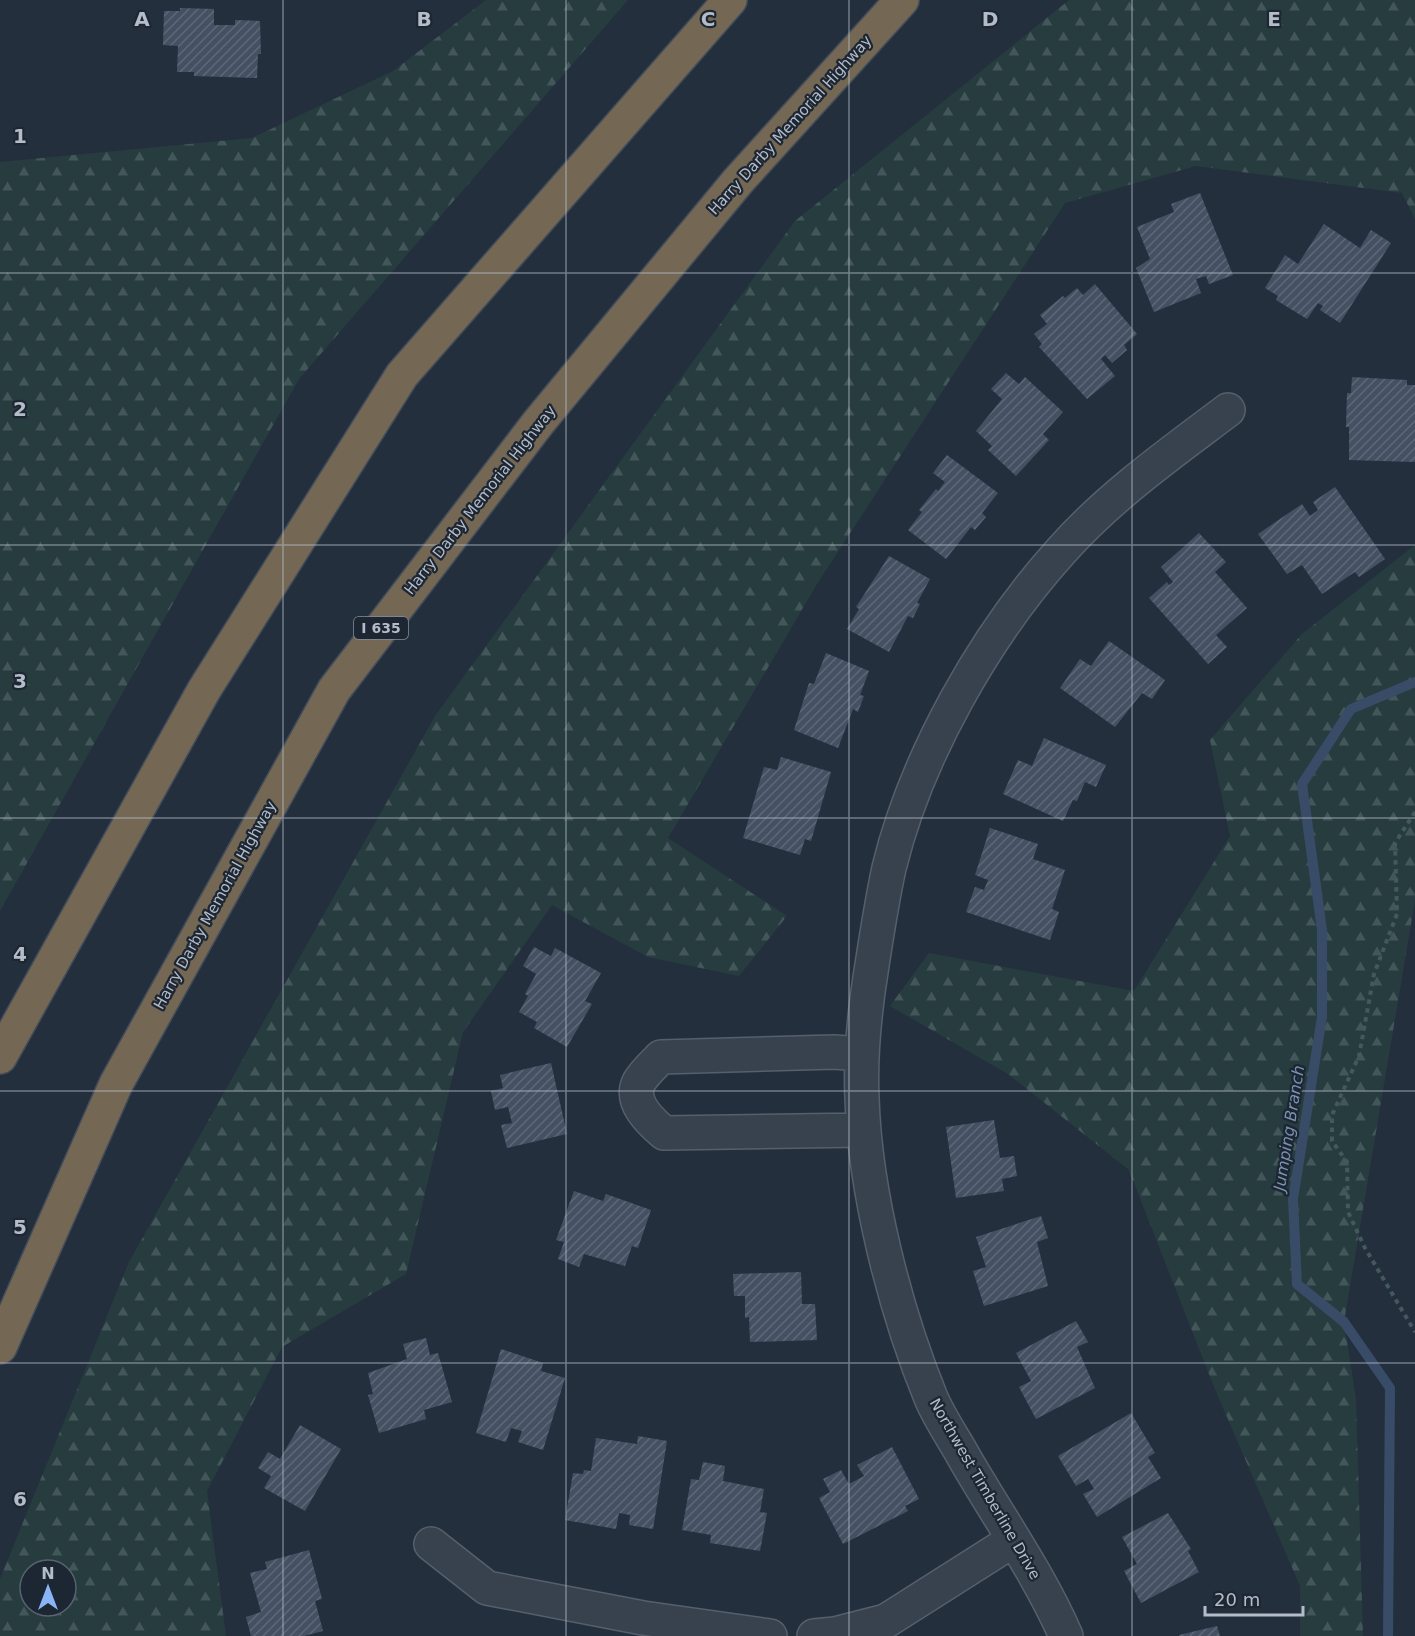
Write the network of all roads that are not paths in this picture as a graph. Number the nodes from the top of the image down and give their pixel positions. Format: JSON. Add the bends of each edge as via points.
{"nodes":[{"id":1,"x":730,"y":0,"type":"edge"},
{"id":2,"x":902,"y":0,"type":"edge"},
{"id":3,"x":1228,"y":410,"type":"dead end"},
{"id":4,"x":862,"y":1054,"type":"junction"},
{"id":5,"x":0,"y":1057,"type":"edge"},
{"id":6,"x":864,"y":1130,"type":"junction"},
{"id":7,"x":0,"y":1347,"type":"edge"},
{"id":8,"x":1012,"y":1540,"type":"junction"},
{"id":9,"x":431,"y":1544,"type":"dead end"},
{"id":10,"x":770,"y":1636,"type":"edge"},
{"id":11,"x":814,"y":1636,"type":"edge"},
{"id":12,"x":1066,"y":1636,"type":"edge"}],
"edges":[{"from":1,"to":5,"type":"highway","via":[[402,375],[204,690]]},
{"from":2,"to":7,"type":"highway","name":"Harry Darby Memorial Highway","number":"I 635","via":[[738,182],[538,423],[334,690],[116,1084]]},
{"from":3,"to":4,"type":"street","name":"Northwest Timberline Drive","via":[[1108,504],[1062,549],[1019,603],[961,693],[908,807],[890,866],[867,992]]},
{"from":4,"to":6,"type":"street","name":"Northwest Timberline Drive"},
{"from":4,"to":6,"type":"street","via":[[661,1057],[639,1083],[637,1098],[647,1119],[664,1133]]},
{"from":6,"to":8,"type":"street","name":"Northwest Timberline Drive","via":[[878,1216],[911,1344],[932,1402]]},
{"from":8,"to":11,"type":"street","via":[[886,1621]]},
{"from":8,"to":12,"type":"street","name":"Northwest Timberline Drive","via":[[1038,1578]]},
{"from":9,"to":10,"type":"street","via":[[487,1588],[643,1618]]}]}
